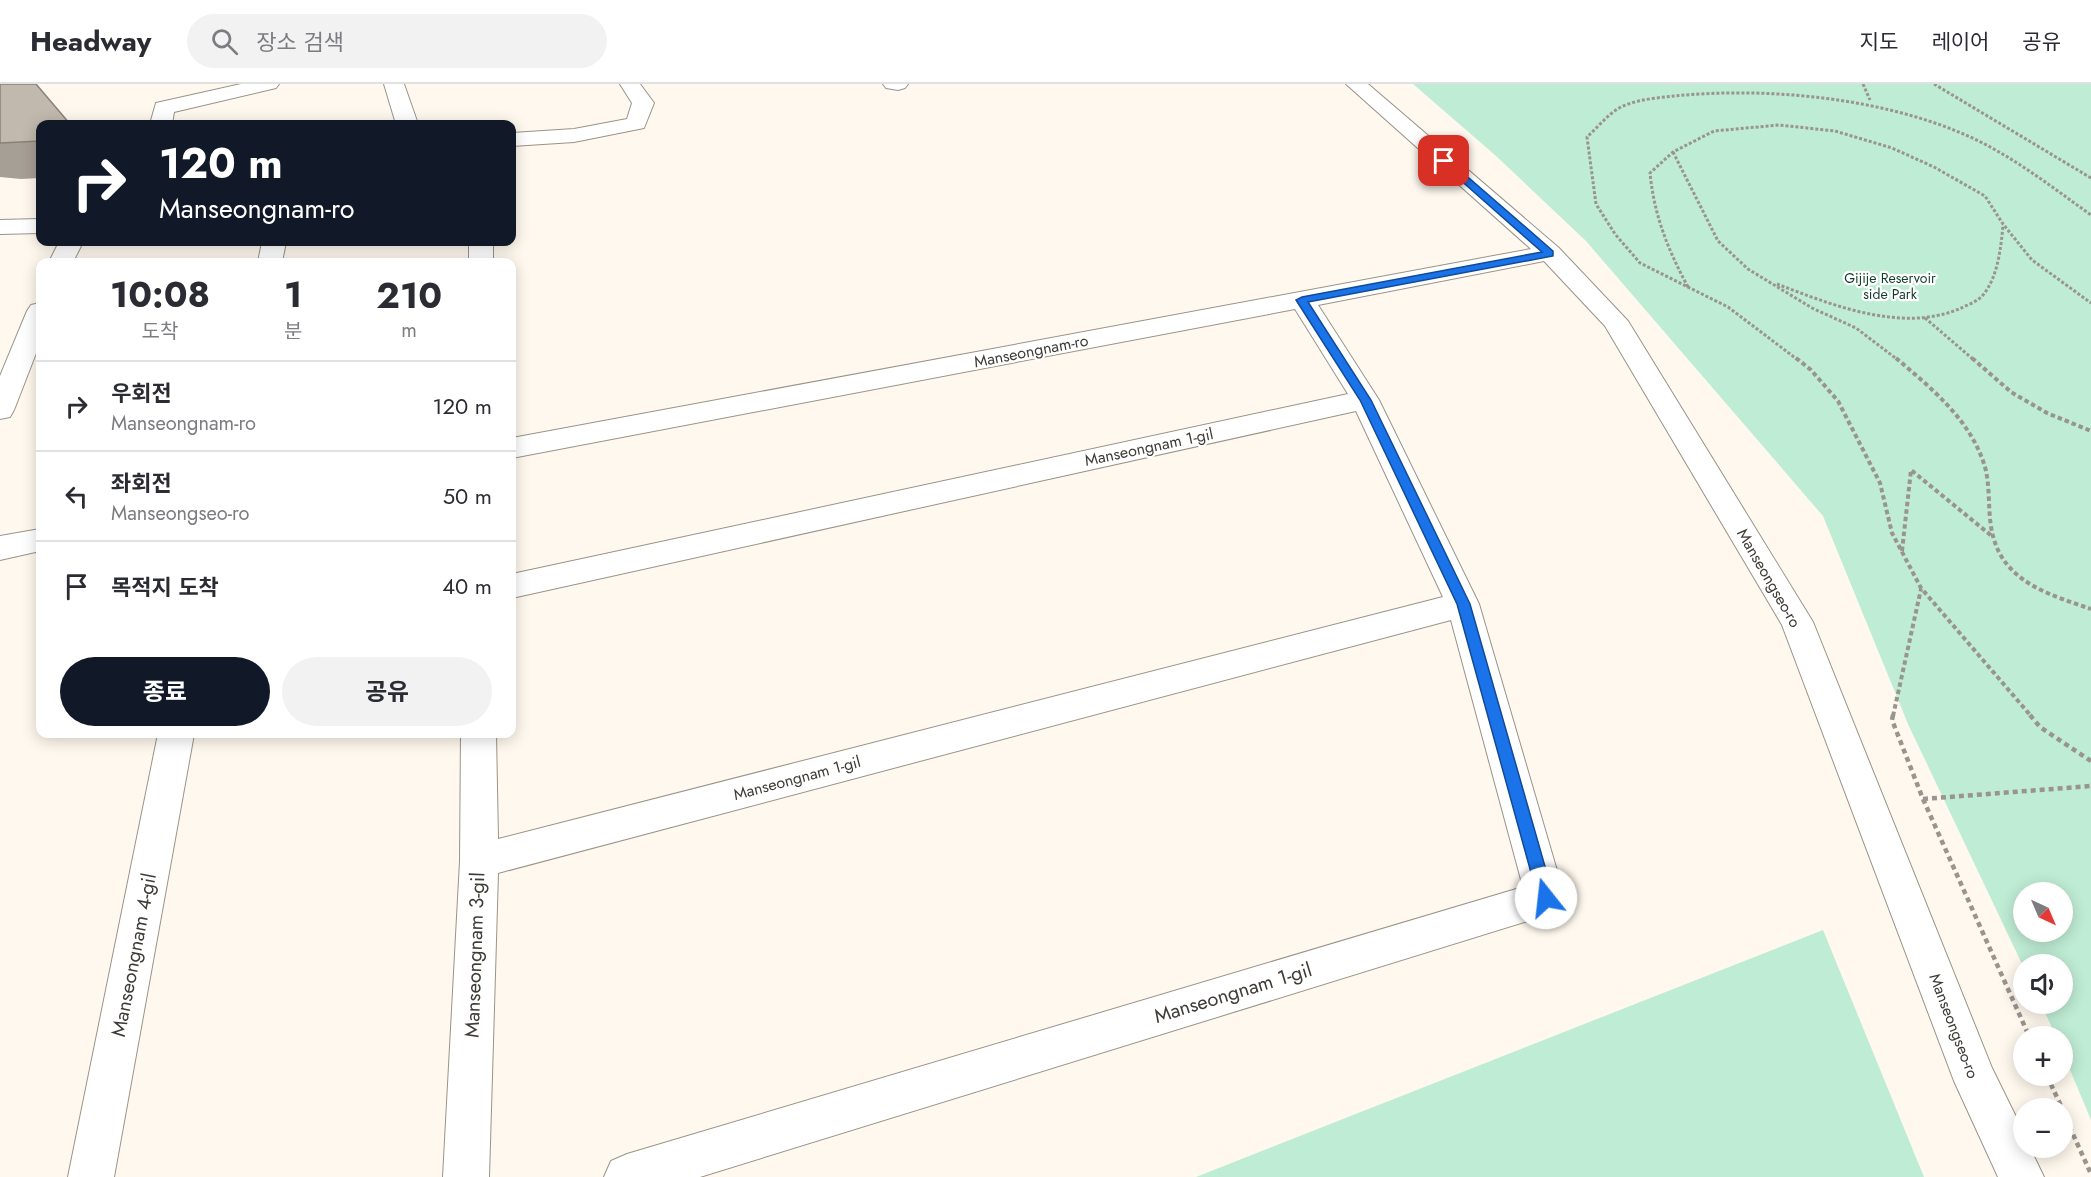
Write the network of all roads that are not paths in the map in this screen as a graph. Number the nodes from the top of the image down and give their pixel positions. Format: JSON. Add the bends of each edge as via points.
{"nodes":[{"id":1,"x":269,"y":84,"type":"edge"},
{"id":2,"x":394,"y":84,"type":"edge"},
{"id":3,"x":630,"y":84,"type":"edge"},
{"id":4,"x":893,"y":84,"type":"edge"},
{"id":5,"x":898,"y":84,"type":"edge"},
{"id":6,"x":1356,"y":84,"type":"edge"},
{"id":7,"x":162,"y":120,"type":"edge"},
{"id":8,"x":406,"y":120,"type":"edge"},
{"id":9,"x":516,"y":140,"type":"edge"},
{"id":10,"x":36,"y":226,"type":"edge"},
{"id":11,"x":0,"y":227,"type":"edge"},
{"id":12,"x":1550,"y":253,"type":"junction"},
{"id":13,"x":1302,"y":300,"type":"junction"},
{"id":14,"x":36,"y":321,"type":"edge"},
{"id":15,"x":1365,"y":400,"type":"junction"},
{"id":16,"x":0,"y":410,"type":"edge"},
{"id":17,"x":516,"y":447,"type":"edge"},
{"id":18,"x":36,"y":541,"type":"edge"},
{"id":19,"x":0,"y":548,"type":"edge"},
{"id":20,"x":516,"y":585,"type":"edge"},
{"id":21,"x":1463,"y":604,"type":"junction"},
{"id":22,"x":175,"y":738,"type":"edge"},
{"id":23,"x":478,"y":738,"type":"edge"},
{"id":24,"x":479,"y":861,"type":"junction"},
{"id":25,"x":91,"y":1177,"type":"edge"},
{"id":26,"x":466,"y":1177,"type":"edge"},
{"id":27,"x":627,"y":1177,"type":"edge"},
{"id":28,"x":2021,"y":1177,"type":"edge"}],
"edges":[{"from":1,"to":7,"type":"street","via":[[164,108]]},
{"from":2,"to":8,"type":"street"},
{"from":3,"to":9,"type":"street","via":[[643,103],[636,123],[601,133]]},
{"from":4,"to":5,"type":"street"},
{"from":6,"to":12,"type":"street","name":"Manseongseo-ro"},
{"from":10,"to":11,"type":"street"},
{"from":12,"to":13,"type":"street","name":"Manseongnam-ro"},
{"from":12,"to":28,"type":"street","name":"Manseongseo-ro","via":[[1615,321],[1797,622],[1976,1081]]},
{"from":13,"to":15,"type":"street","name":"Manseongnam 1-gil"},
{"from":13,"to":17,"type":"street","name":"Manseongnam-ro"},
{"from":14,"to":16,"type":"street"},
{"from":15,"to":20,"type":"street","name":"Manseongnam 1-gil"},
{"from":15,"to":21,"type":"street","name":"Manseongnam 1-gil"},
{"from":18,"to":19,"type":"street"},
{"from":21,"to":24,"type":"street","name":"Manseongnam 1-gil"},
{"from":21,"to":27,"type":"street","name":"Manseongnam 1-gil","via":[[1546,898]]},
{"from":22,"to":25,"type":"street","name":"Manseongnam 4-gil"},
{"from":23,"to":24,"type":"street","name":"Manseongnam 3-gil"},
{"from":24,"to":26,"type":"street","name":"Manseongnam 3-gil"}]}
